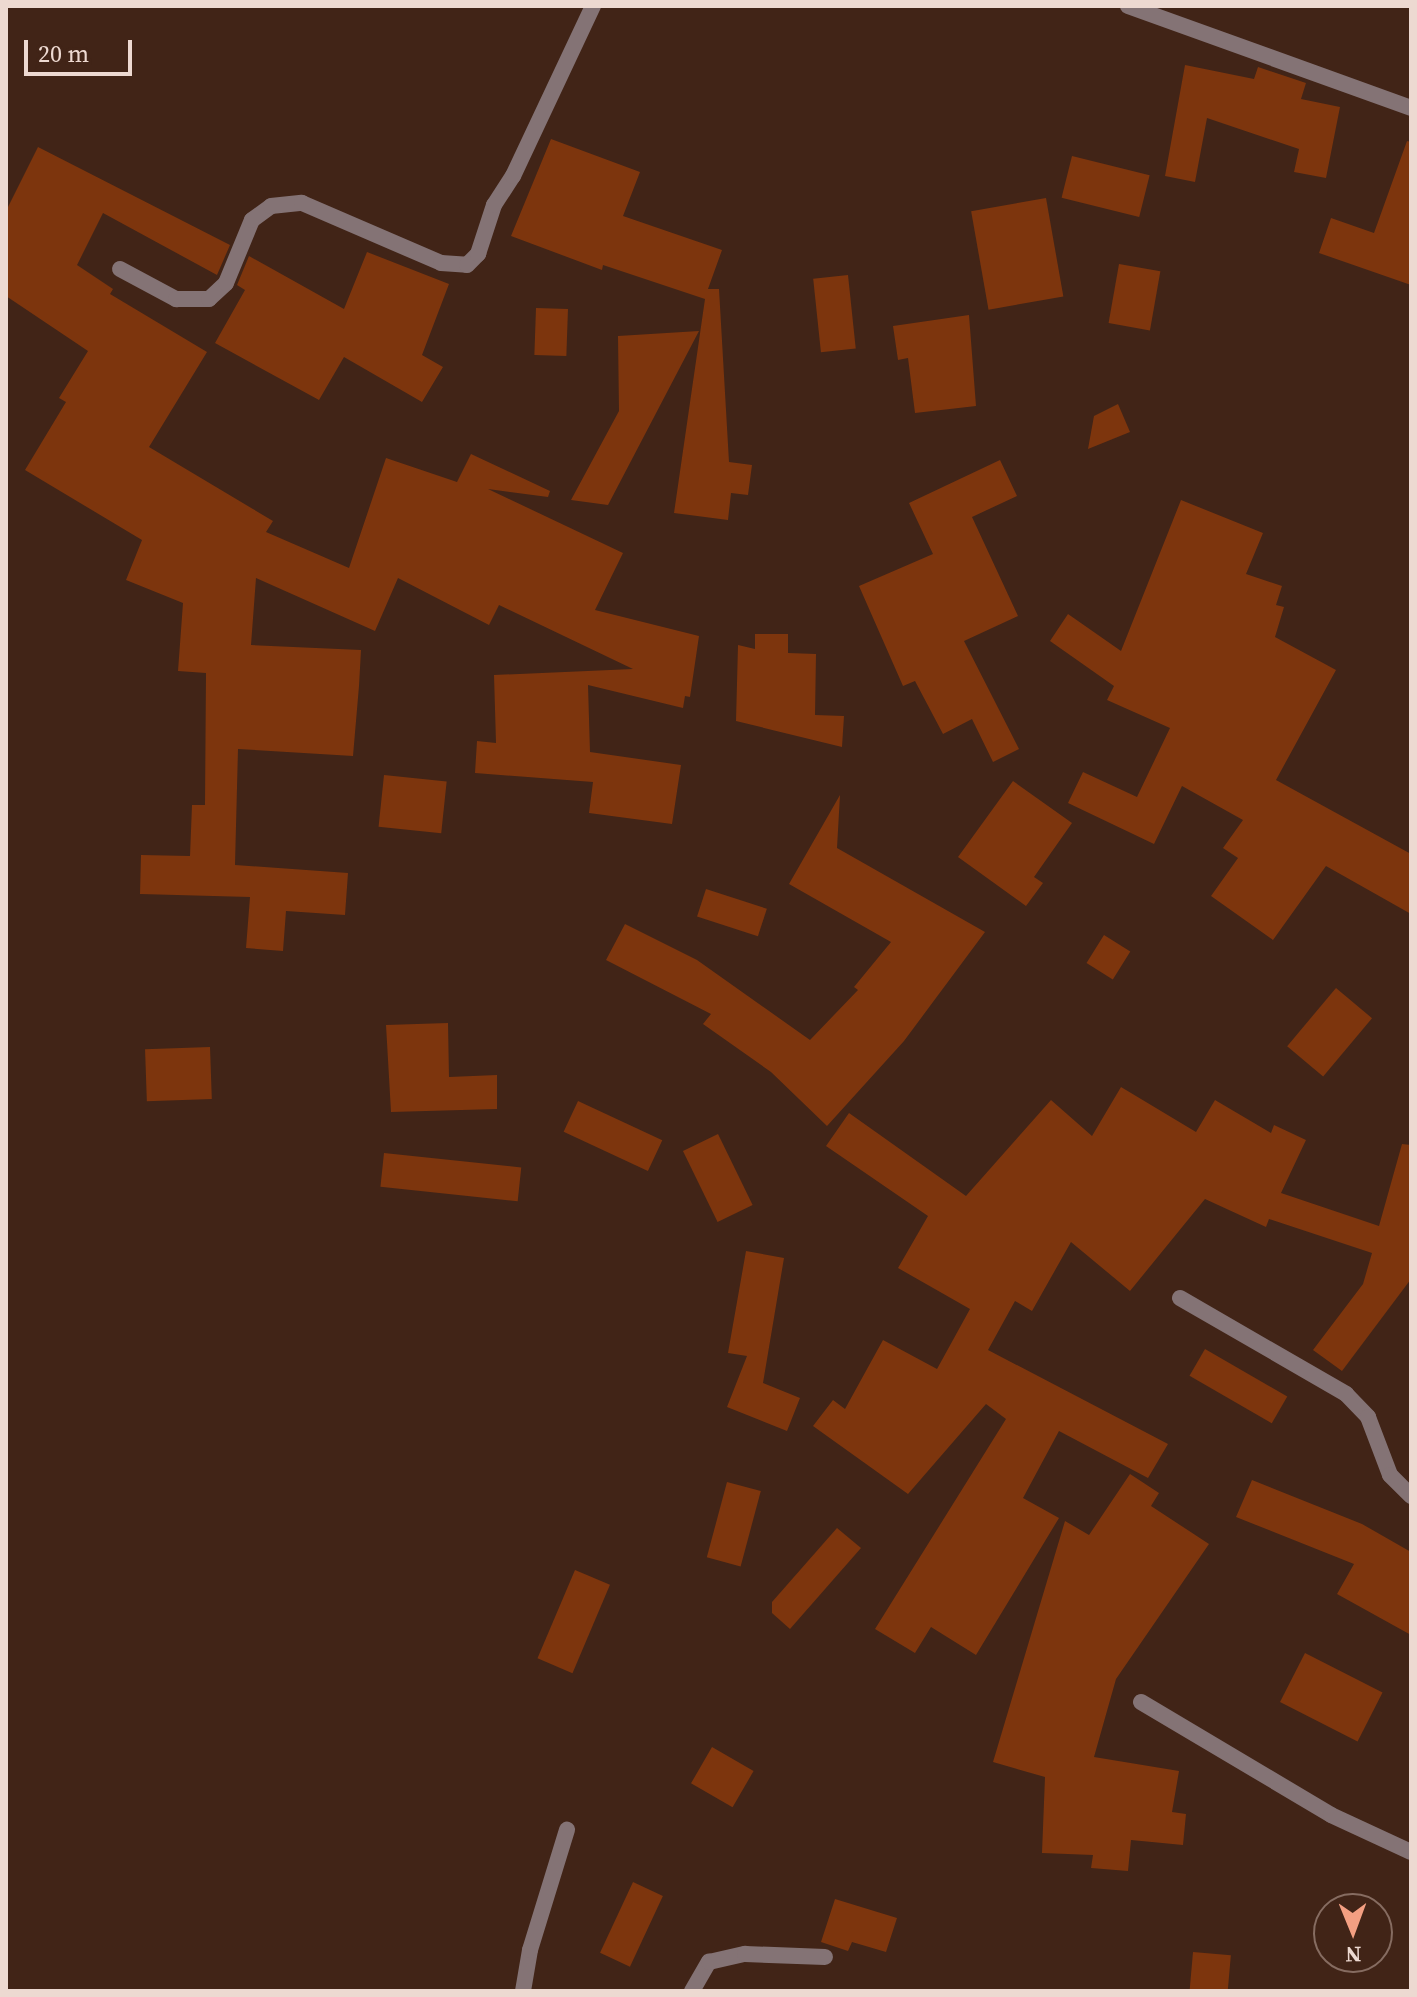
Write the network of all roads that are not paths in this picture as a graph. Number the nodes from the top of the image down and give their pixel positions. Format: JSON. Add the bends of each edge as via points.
{"nodes":[{"id":1,"x":593,"y":6,"type":"edge"},
{"id":2,"x":1128,"y":6,"type":"edge"},
{"id":3,"x":1411,"y":108,"type":"edge"},
{"id":4,"x":120,"y":269,"type":"dead end"},
{"id":5,"x":1180,"y":1298,"type":"dead end"},
{"id":6,"x":1411,"y":1496,"type":"edge"},
{"id":7,"x":1141,"y":1702,"type":"dead end"},
{"id":8,"x":567,"y":1830,"type":"dead end"},
{"id":9,"x":1411,"y":1852,"type":"edge"},
{"id":10,"x":825,"y":1957,"type":"dead end"},
{"id":11,"x":523,"y":1991,"type":"edge"},
{"id":12,"x":692,"y":1991,"type":"edge"}],
"edges":[{"from":1,"to":4,"type":"street","via":[[513,176],[494,205],[478,254],[467,265],[441,263],[302,203],[271,206],[252,220],[226,283],[209,299],[176,299]]},
{"from":2,"to":3,"type":"street"},
{"from":5,"to":6,"type":"street","via":[[1346,1394],[1368,1417],[1390,1475]]},
{"from":7,"to":9,"type":"street","via":[[1331,1815]]},
{"from":8,"to":11,"type":"street","via":[[530,1950]]},
{"from":10,"to":12,"type":"street","via":[[745,1954],[709,1962]]}]}
